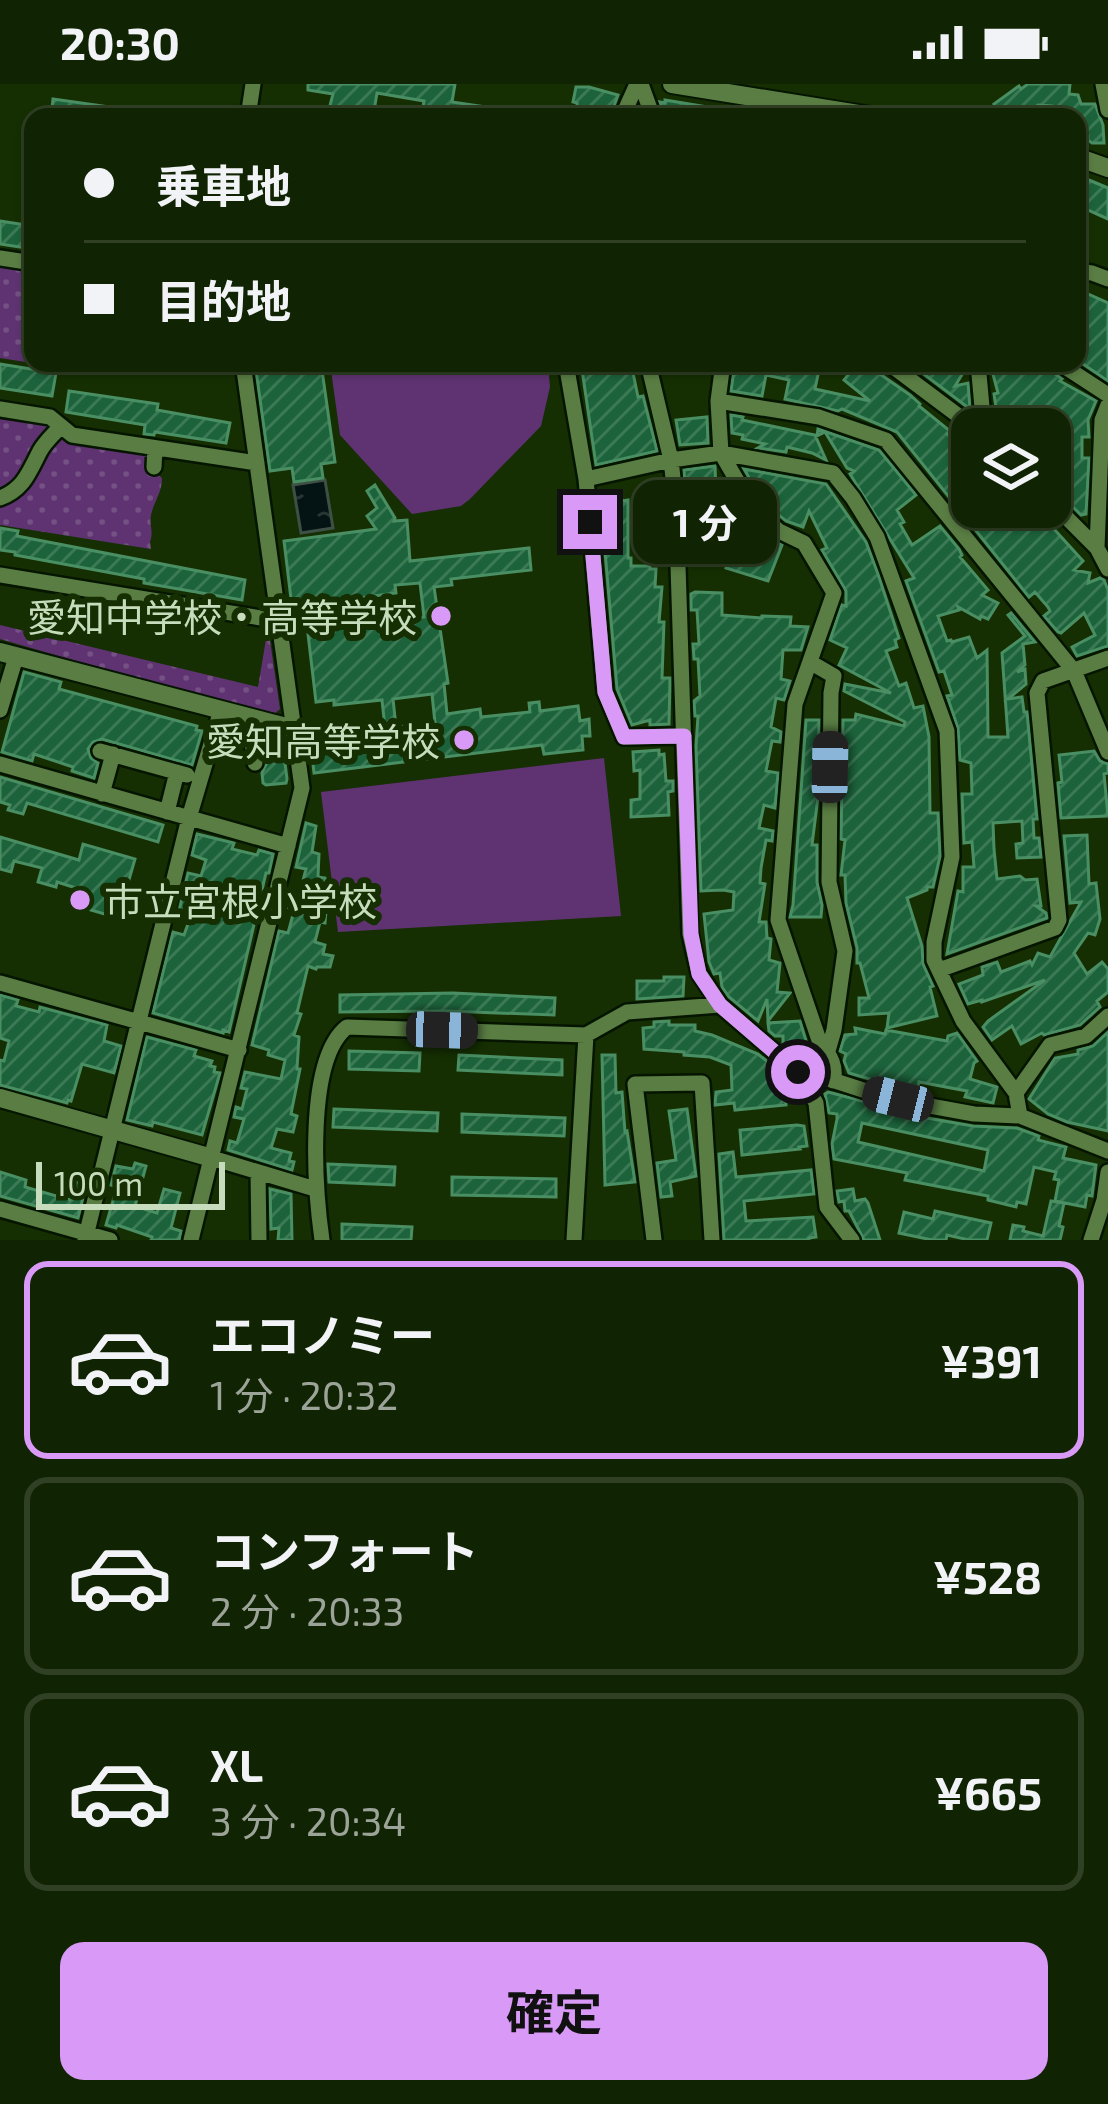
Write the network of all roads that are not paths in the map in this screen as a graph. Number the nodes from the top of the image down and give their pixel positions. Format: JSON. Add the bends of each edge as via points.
{"nodes":[{"id":1,"x":672,"y":84,"type":"edge"},
{"id":2,"x":1102,"y":84,"type":"edge"},
{"id":3,"x":799,"y":108,"type":"edge"},
{"id":4,"x":1108,"y":110,"type":"edge"},
{"id":5,"x":244,"y":372,"type":"edge"},
{"id":6,"x":568,"y":372,"type":"edge"},
{"id":7,"x":650,"y":372,"type":"edge"},
{"id":8,"x":722,"y":372,"type":"edge"},
{"id":9,"x":901,"y":372,"type":"edge"},
{"id":10,"x":978,"y":372,"type":"edge"},
{"id":11,"x":1073,"y":372,"type":"edge"},
{"id":12,"x":1108,"y":394,"type":"edge"},
{"id":13,"x":718,"y":401,"type":"junction"},
{"id":14,"x":1108,"y":405,"type":"edge"},
{"id":15,"x":951,"y":408,"type":"edge"},
{"id":16,"x":979,"y":408,"type":"edge"},
{"id":17,"x":0,"y":409,"type":"edge"},
{"id":18,"x":61,"y":426,"type":"junction"},
{"id":19,"x":154,"y":448,"type":"junction"},
{"id":20,"x":721,"y":453,"type":"junction"},
{"id":21,"x":671,"y":460,"type":"junction"},
{"id":22,"x":256,"y":463,"type":"junction"},
{"id":23,"x":154,"y":467,"type":"dead end"},
{"id":24,"x":586,"y":479,"type":"junction"},
{"id":25,"x":0,"y":498,"type":"edge"},
{"id":26,"x":1071,"y":522,"type":"edge"},
{"id":27,"x":1096,"y":548,"type":"junction"},
{"id":28,"x":1108,"y":569,"type":"edge"},
{"id":29,"x":0,"y":575,"type":"edge"},
{"id":30,"x":279,"y":621,"type":"junction"},
{"id":31,"x":8,"y":654,"type":"edge"},
{"id":32,"x":1108,"y":658,"type":"edge"},
{"id":33,"x":810,"y":662,"type":"junction"},
{"id":34,"x":1074,"y":671,"type":"junction"},
{"id":35,"x":0,"y":710,"type":"edge"},
{"id":36,"x":221,"y":710,"type":"junction"},
{"id":37,"x":261,"y":720,"type":"junction"},
{"id":38,"x":294,"y":729,"type":"junction"},
{"id":39,"x":684,"y":736,"type":"junction"},
{"id":40,"x":1108,"y":752,"type":"edge"},
{"id":41,"x":255,"y":763,"type":"dead end"},
{"id":42,"x":0,"y":764,"type":"edge"},
{"id":43,"x":102,"y":794,"type":"junction"},
{"id":44,"x":167,"y":812,"type":"junction"},
{"id":45,"x":190,"y":818,"type":"junction"},
{"id":46,"x":288,"y":846,"type":"junction"},
{"id":47,"x":939,"y":970,"type":"junction"},
{"id":48,"x":0,"y":983,"type":"edge"},
{"id":49,"x":720,"y":1005,"type":"junction"},
{"id":50,"x":1108,"y":1016,"type":"edge"},
{"id":51,"x":139,"y":1024,"type":"junction"},
{"id":52,"x":586,"y":1035,"type":"junction"},
{"id":53,"x":824,"y":1049,"type":"junction"},
{"id":54,"x":238,"y":1050,"type":"junction"},
{"id":55,"x":799,"y":1071,"type":"junction"},
{"id":56,"x":833,"y":1081,"type":"junction"},
{"id":57,"x":1016,"y":1092,"type":"junction"},
{"id":58,"x":0,"y":1098,"type":"edge"},
{"id":59,"x":1020,"y":1116,"type":"junction"},
{"id":60,"x":113,"y":1130,"type":"junction"},
{"id":61,"x":1108,"y":1151,"type":"edge"},
{"id":62,"x":212,"y":1158,"type":"junction"},
{"id":63,"x":258,"y":1172,"type":"junction"},
{"id":64,"x":1108,"y":1172,"type":"edge"},
{"id":65,"x":315,"y":1190,"type":"junction"},
{"id":66,"x":1106,"y":1198,"type":"edge"},
{"id":67,"x":0,"y":1209,"type":"edge"},
{"id":68,"x":86,"y":1236,"type":"edge"},
{"id":69,"x":110,"y":1240,"type":"edge"},
{"id":70,"x":191,"y":1240,"type":"edge"},
{"id":71,"x":259,"y":1240,"type":"edge"},
{"id":72,"x":322,"y":1240,"type":"edge"},
{"id":73,"x":574,"y":1240,"type":"edge"},
{"id":74,"x":654,"y":1240,"type":"edge"},
{"id":75,"x":712,"y":1240,"type":"edge"},
{"id":76,"x":852,"y":1240,"type":"edge"},
{"id":77,"x":1091,"y":1240,"type":"edge"}],
"edges":[{"from":1,"to":3,"type":"street"},
{"from":2,"to":4,"type":"street"},
{"from":5,"to":22,"type":"street"},
{"from":6,"to":24,"type":"street"},
{"from":7,"to":21,"type":"street"},
{"from":8,"to":13,"type":"street"},
{"from":9,"to":15,"type":"street"},
{"from":10,"to":16,"type":"street"},
{"from":11,"to":12,"type":"street"},
{"from":13,"to":20,"type":"street"},
{"from":13,"to":34,"type":"street","via":[[819,417],[886,440]]},
{"from":14,"to":27,"type":"street"},
{"from":17,"to":18,"type":"street"},
{"from":18,"to":19,"type":"street","via":[[72,435]]},
{"from":18,"to":25,"type":"street","via":[[29,476]]},
{"from":19,"to":22,"type":"street"},
{"from":19,"to":23,"type":"street"},
{"from":20,"to":21,"type":"street"},
{"from":20,"to":33,"type":"street","via":[[754,510],[804,543],[834,593]]},
{"from":20,"to":47,"type":"street","via":[[832,473],[877,537],[947,731],[952,857],[934,942]]},
{"from":21,"to":24,"type":"street"},
{"from":21,"to":39,"type":"street"},
{"from":22,"to":30,"type":"street"},
{"from":24,"to":39,"type":"street","via":[[605,692],[624,737]]},
{"from":26,"to":27,"type":"street"},
{"from":27,"to":28,"type":"street"},
{"from":29,"to":30,"type":"street"},
{"from":30,"to":38,"type":"street"},
{"from":31,"to":35,"type":"street"},
{"from":31,"to":36,"type":"street"},
{"from":32,"to":34,"type":"street"},
{"from":33,"to":53,"type":"street","via":[[795,704],[778,920]]},
{"from":33,"to":53,"type":"street","via":[[834,676],[829,882],[845,951]]},
{"from":34,"to":40,"type":"street"},
{"from":34,"to":47,"type":"street","via":[[1043,682],[1037,693],[1059,920]]},
{"from":36,"to":37,"type":"street"},
{"from":36,"to":45,"type":"street"},
{"from":37,"to":38,"type":"street"},
{"from":37,"to":41,"type":"street"},
{"from":38,"to":46,"type":"street","via":[[302,788]]},
{"from":39,"to":49,"type":"street","via":[[691,934],[699,974]]},
{"from":42,"to":43,"type":"street"},
{"from":43,"to":44,"type":"street"},
{"from":43,"to":44,"type":"street","via":[[106,753],[182,774]]},
{"from":44,"to":45,"type":"street"},
{"from":45,"to":46,"type":"street"},
{"from":45,"to":51,"type":"street"},
{"from":46,"to":54,"type":"street"},
{"from":47,"to":57,"type":"street","via":[[963,1022]]},
{"from":48,"to":51,"type":"street"},
{"from":49,"to":52,"type":"street","via":[[627,1012]]},
{"from":49,"to":55,"type":"street"},
{"from":50,"to":57,"type":"street","via":[[1086,1036],[1050,1046]]},
{"from":51,"to":54,"type":"street"},
{"from":51,"to":60,"type":"street"},
{"from":52,"to":65,"type":"street","via":[[347,1027],[321,1076]]},
{"from":52,"to":73,"type":"street"},
{"from":53,"to":55,"type":"street"},
{"from":53,"to":56,"type":"street"},
{"from":54,"to":62,"type":"street"},
{"from":55,"to":56,"type":"street"},
{"from":55,"to":76,"type":"street","via":[[816,1103],[827,1207]]},
{"from":56,"to":59,"type":"street","via":[[952,1110]]},
{"from":57,"to":59,"type":"street"},
{"from":58,"to":60,"type":"street"},
{"from":59,"to":61,"type":"street"},
{"from":60,"to":62,"type":"street"},
{"from":60,"to":68,"type":"street"},
{"from":62,"to":63,"type":"street"},
{"from":62,"to":70,"type":"street"},
{"from":63,"to":65,"type":"street"},
{"from":63,"to":71,"type":"street"},
{"from":64,"to":66,"type":"street"},
{"from":65,"to":72,"type":"street"},
{"from":66,"to":77,"type":"street"},
{"from":67,"to":68,"type":"street"},
{"from":68,"to":69,"type":"street"},
{"from":74,"to":75,"type":"street","via":[[635,1084],[702,1083]]}]}
